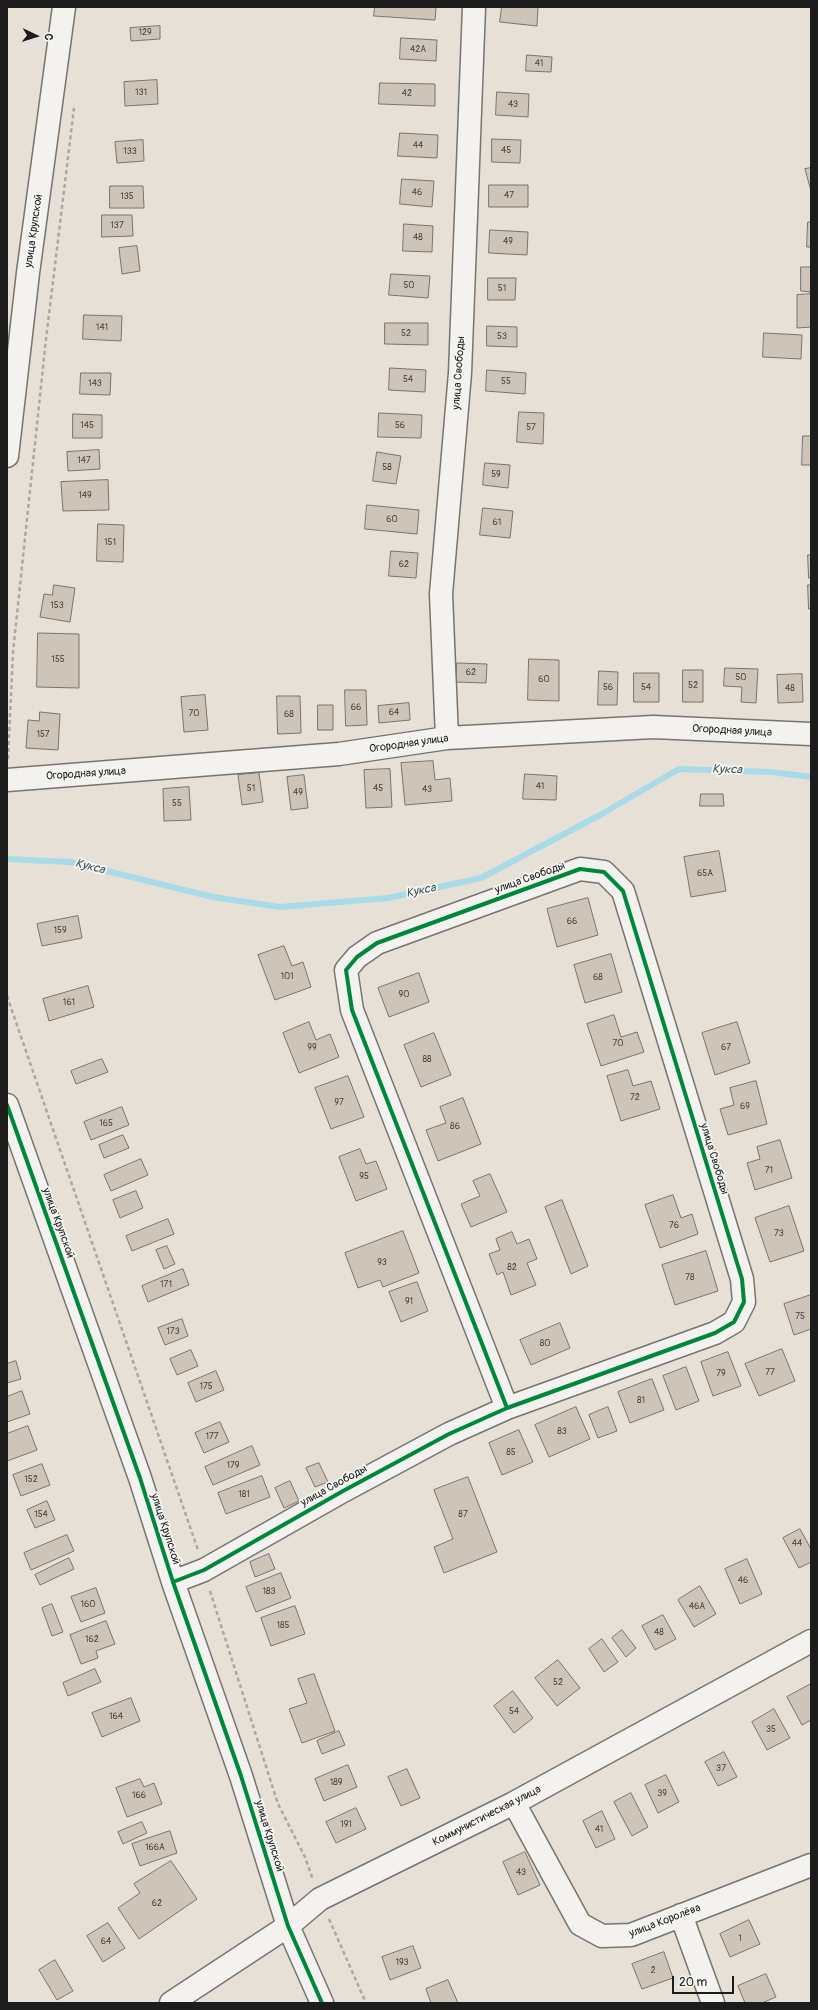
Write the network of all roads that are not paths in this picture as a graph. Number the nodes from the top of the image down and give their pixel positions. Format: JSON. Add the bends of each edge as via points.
{"nodes":[{"id":1,"x":64,"y":7,"type":"edge"},
{"id":2,"x":474,"y":7,"type":"edge"},
{"id":3,"x":7,"y":456,"type":"edge"},
{"id":4,"x":811,"y":734,"type":"edge"},
{"id":5,"x":447,"y":738,"type":"junction"},
{"id":6,"x":7,"y":780,"type":"edge"},
{"id":7,"x":7,"y":1105,"type":"edge"},
{"id":8,"x":507,"y":1408,"type":"junction"},
{"id":9,"x":173,"y":1582,"type":"junction"},
{"id":10,"x":811,"y":1641,"type":"edge"},
{"id":11,"x":514,"y":1803,"type":"junction"},
{"id":12,"x":811,"y":1865,"type":"edge"},
{"id":13,"x":681,"y":1915,"type":"junction"},
{"id":14,"x":288,"y":1926,"type":"junction"},
{"id":15,"x":171,"y":2003,"type":"edge"},
{"id":16,"x":322,"y":2003,"type":"edge"},
{"id":17,"x":713,"y":2003,"type":"edge"}],
"edges":[{"from":1,"to":3,"type":"street","name":"улица Крупской","via":[[28,273]]},
{"from":2,"to":5,"type":"street","name":"улица Свободы","via":[[460,373],[441,594]]},
{"from":4,"to":5,"type":"street","name":"Огородная улица","via":[[653,727]]},
{"from":5,"to":6,"type":"street","name":"Огородная улица","via":[[339,754]]},
{"from":7,"to":9,"type":"street","name":"улица Крупской","via":[[140,1478]]},
{"from":8,"to":8,"type":"street","name":"улица Свободы","via":[[715,1332],[734,1322],[744,1302],[742,1279],[623,891],[604,872],[580,869],[377,943],[357,957],[346,970],[352,1010]]},
{"from":8,"to":9,"type":"street","name":"улица Свободы","via":[[449,1434],[204,1570]]},
{"from":9,"to":14,"type":"street","name":"улица Крупской","via":[[241,1776]]},
{"from":10,"to":11,"type":"street","name":"Коммунистическая улица"},
{"from":11,"to":13,"type":"street","name":"улица Королёва","via":[[580,1924],[602,1936],[631,1935]]},
{"from":11,"to":14,"type":"street","name":"Коммунистическая улица","via":[[320,1899]]},
{"from":12,"to":13,"type":"street","name":"улица Королёва"},
{"from":13,"to":17,"type":"street"},
{"from":14,"to":15,"type":"street","name":"Коммунистическая улица"},
{"from":14,"to":16,"type":"street","name":"улица Крупской"}]}
